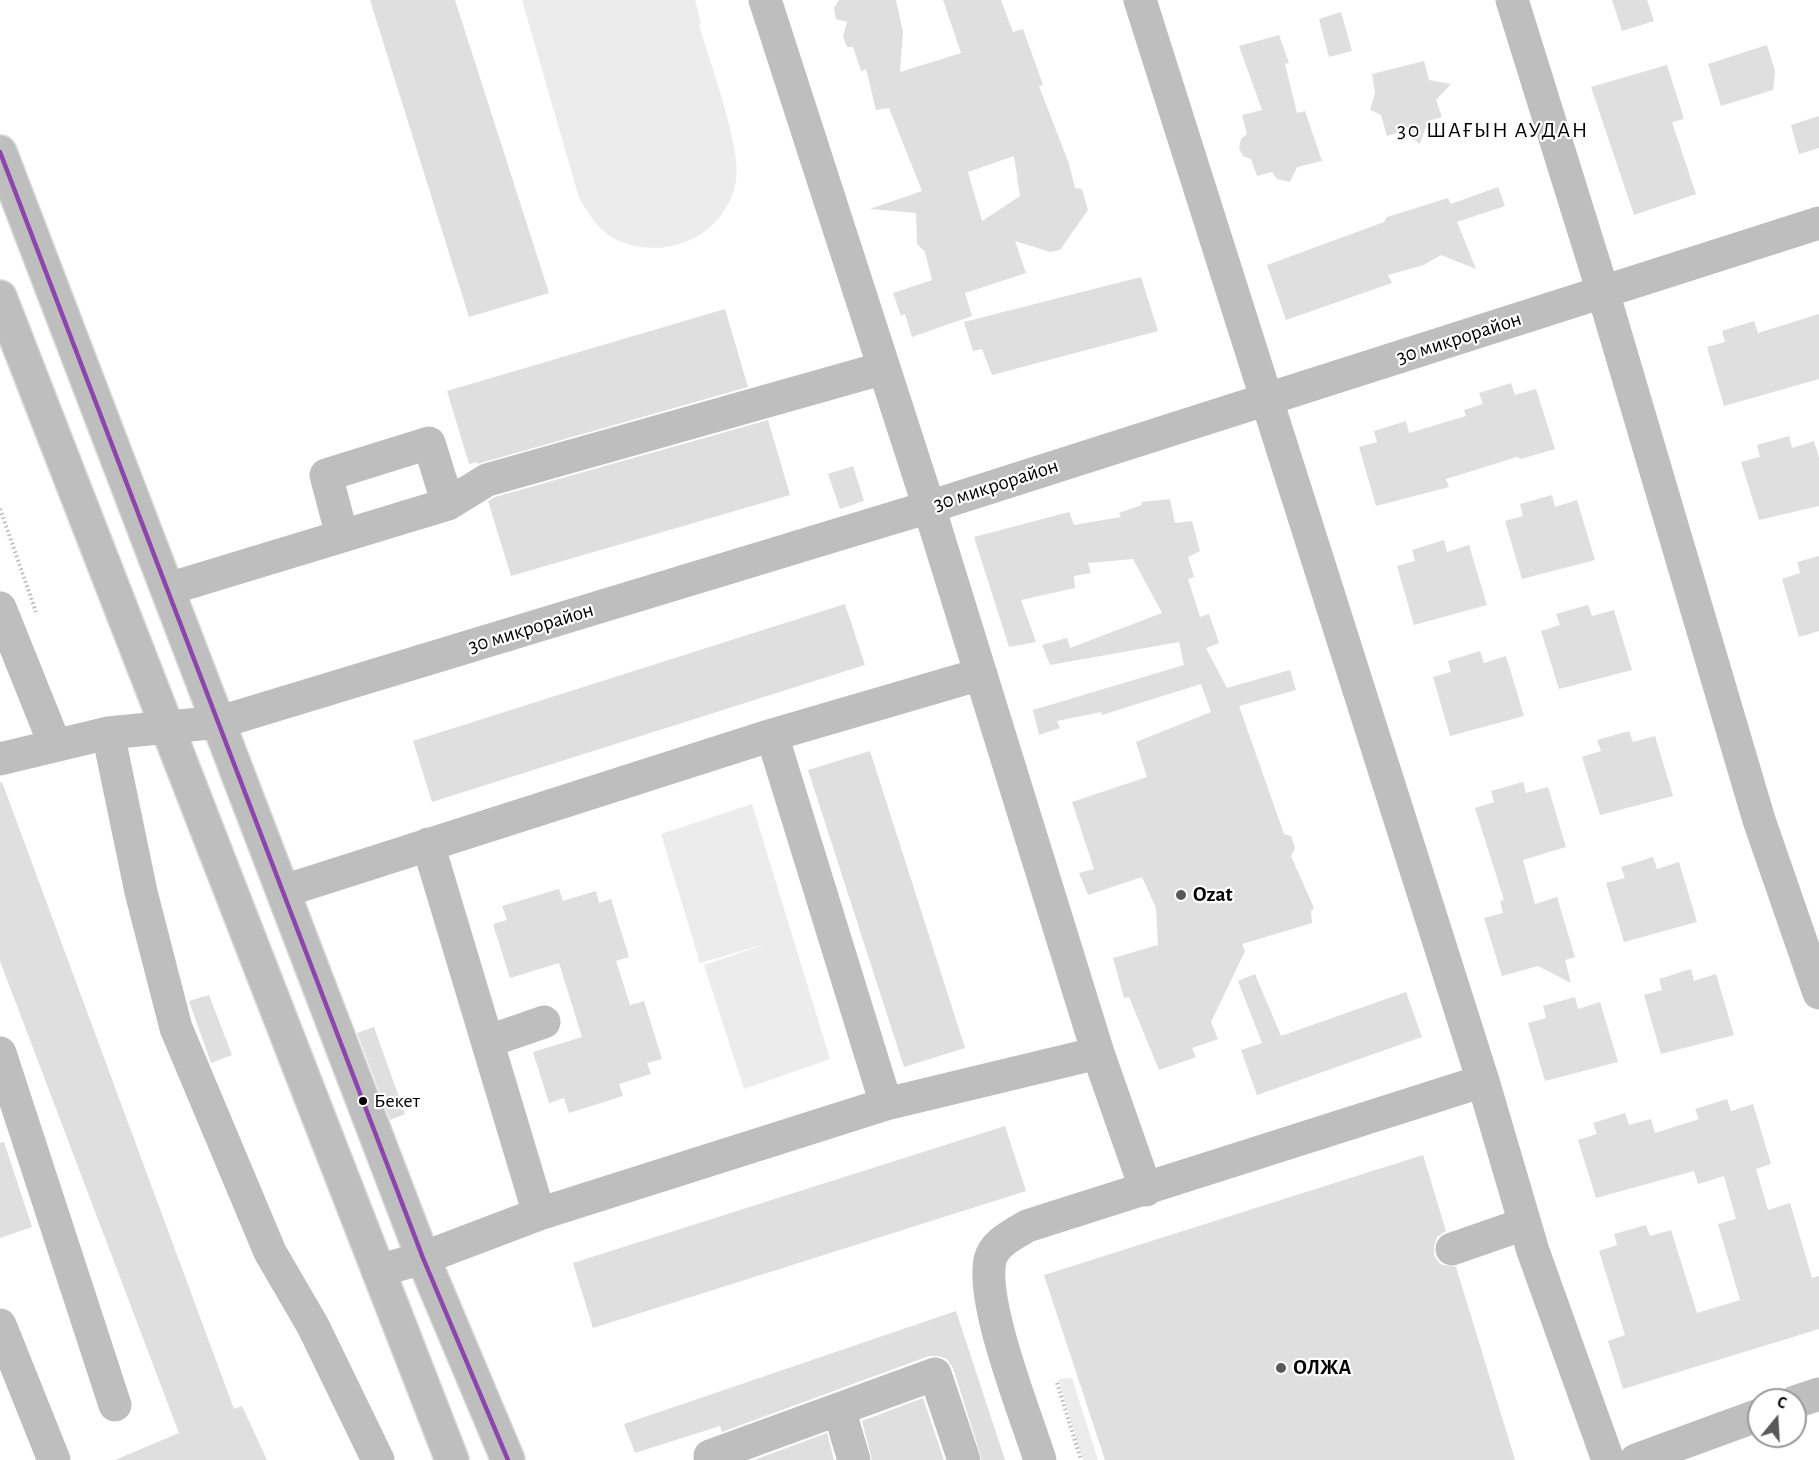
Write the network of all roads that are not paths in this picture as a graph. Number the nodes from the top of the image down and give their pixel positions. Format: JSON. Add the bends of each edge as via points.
{"nodes":[{"id":1,"x":765,"y":0,"type":"edge"},
{"id":2,"x":1140,"y":0,"type":"edge"},
{"id":3,"x":1512,"y":0,"type":"edge"},
{"id":4,"x":0,"y":152,"type":"edge"},
{"id":5,"x":1819,"y":224,"type":"edge"},
{"id":6,"x":1603,"y":292,"type":"junction"},
{"id":7,"x":0,"y":297,"type":"edge"},
{"id":8,"x":884,"y":368,"type":"junction"},
{"id":9,"x":1267,"y":400,"type":"junction"},
{"id":10,"x":447,"y":504,"type":"junction"},
{"id":11,"x":929,"y":507,"type":"junction"},
{"id":12,"x":342,"y":536,"type":"junction"},
{"id":13,"x":168,"y":589,"type":"junction"},
{"id":14,"x":0,"y":608,"type":"edge"},
{"id":15,"x":981,"y":674,"type":"junction"},
{"id":16,"x":220,"y":722,"type":"junction"},
{"id":17,"x":168,"y":728,"type":"junction"},
{"id":18,"x":108,"y":733,"type":"junction"},
{"id":19,"x":772,"y":735,"type":"junction"},
{"id":20,"x":55,"y":745,"type":"junction"},
{"id":21,"x":0,"y":759,"type":"edge"},
{"id":22,"x":428,"y":844,"type":"junction"},
{"id":23,"x":284,"y":891,"type":"junction"},
{"id":24,"x":1819,"y":993,"type":"edge"},
{"id":25,"x":544,"y":1022,"type":"dead end"},
{"id":26,"x":489,"y":1041,"type":"junction"},
{"id":27,"x":0,"y":1053,"type":"edge"},
{"id":28,"x":1098,"y":1053,"type":"junction"},
{"id":29,"x":1483,"y":1081,"type":"junction"},
{"id":30,"x":886,"y":1104,"type":"junction"},
{"id":31,"x":11,"y":1125,"type":"edge"},
{"id":32,"x":1146,"y":1190,"type":"junction"},
{"id":33,"x":539,"y":1214,"type":"junction"},
{"id":34,"x":1524,"y":1224,"type":"junction"},
{"id":35,"x":1452,"y":1249,"type":"dead end"},
{"id":36,"x":423,"y":1258,"type":"junction"},
{"id":37,"x":378,"y":1271,"type":"junction"},
{"id":38,"x":0,"y":1325,"type":"edge"},
{"id":39,"x":115,"y":1405,"type":"dead end"},
{"id":40,"x":838,"y":1409,"type":"junction"},
{"id":41,"x":1747,"y":1420,"type":"edge"},
{"id":42,"x":706,"y":1459,"type":"edge"},
{"id":43,"x":54,"y":1460,"type":"edge"},
{"id":44,"x":378,"y":1460,"type":"edge"},
{"id":45,"x":452,"y":1460,"type":"edge"},
{"id":46,"x":508,"y":1460,"type":"edge"},
{"id":47,"x":854,"y":1460,"type":"edge"},
{"id":48,"x":964,"y":1460,"type":"edge"},
{"id":49,"x":1040,"y":1460,"type":"edge"},
{"id":50,"x":1608,"y":1460,"type":"edge"},
{"id":51,"x":1636,"y":1460,"type":"edge"}],
"edges":[{"from":1,"to":8,"type":"street"},
{"from":2,"to":9,"type":"street"},
{"from":3,"to":6,"type":"street"},
{"from":4,"to":13,"type":"street"},
{"from":5,"to":6,"type":"street","name":"30 микрорайон"},
{"from":6,"to":9,"type":"street","name":"30 микрорайон"},
{"from":6,"to":24,"type":"street","via":[[1759,820]]},
{"from":7,"to":17,"type":"street"},
{"from":8,"to":10,"type":"street","via":[[487,480]]},
{"from":8,"to":11,"type":"street"},
{"from":9,"to":11,"type":"street","name":"30 микрорайон"},
{"from":9,"to":29,"type":"street"},
{"from":10,"to":12,"type":"street"},
{"from":10,"to":12,"type":"street","via":[[429,443],[326,475]]},
{"from":11,"to":15,"type":"street"},
{"from":11,"to":16,"type":"street","name":"30 микрорайон"},
{"from":12,"to":13,"type":"street"},
{"from":13,"to":16,"type":"street"},
{"from":14,"to":20,"type":"street"},
{"from":15,"to":19,"type":"street"},
{"from":15,"to":28,"type":"street"},
{"from":16,"to":17,"type":"street","name":"30 микрорайон"},
{"from":16,"to":23,"type":"street"},
{"from":17,"to":18,"type":"street","name":"30 микрорайон"},
{"from":17,"to":37,"type":"street"},
{"from":18,"to":20,"type":"street","name":"30 микрорайон"},
{"from":18,"to":44,"type":"street","via":[[141,892],[177,1029],[270,1252],[313,1326]]},
{"from":19,"to":22,"type":"street"},
{"from":19,"to":30,"type":"street"},
{"from":20,"to":21,"type":"street","name":"30 микрорайон"},
{"from":22,"to":23,"type":"street"},
{"from":22,"to":26,"type":"street"},
{"from":23,"to":36,"type":"street"},
{"from":25,"to":26,"type":"street"},
{"from":26,"to":33,"type":"street"},
{"from":27,"to":31,"type":"street"},
{"from":28,"to":30,"type":"street"},
{"from":28,"to":32,"type":"street"},
{"from":29,"to":32,"type":"street"},
{"from":29,"to":34,"type":"street"},
{"from":30,"to":33,"type":"street"},
{"from":31,"to":39,"type":"street"},
{"from":32,"to":49,"type":"street","via":[[1027,1226],[1002,1241],[990,1258],[991,1305]]},
{"from":33,"to":36,"type":"street"},
{"from":34,"to":35,"type":"street"},
{"from":34,"to":50,"type":"street"},
{"from":36,"to":37,"type":"street"},
{"from":36,"to":46,"type":"street"},
{"from":37,"to":45,"type":"street"},
{"from":38,"to":43,"type":"street"},
{"from":40,"to":42,"type":"street"},
{"from":40,"to":47,"type":"street"},
{"from":40,"to":48,"type":"street","via":[[935,1374]]},
{"from":41,"to":51,"type":"street"}]}
